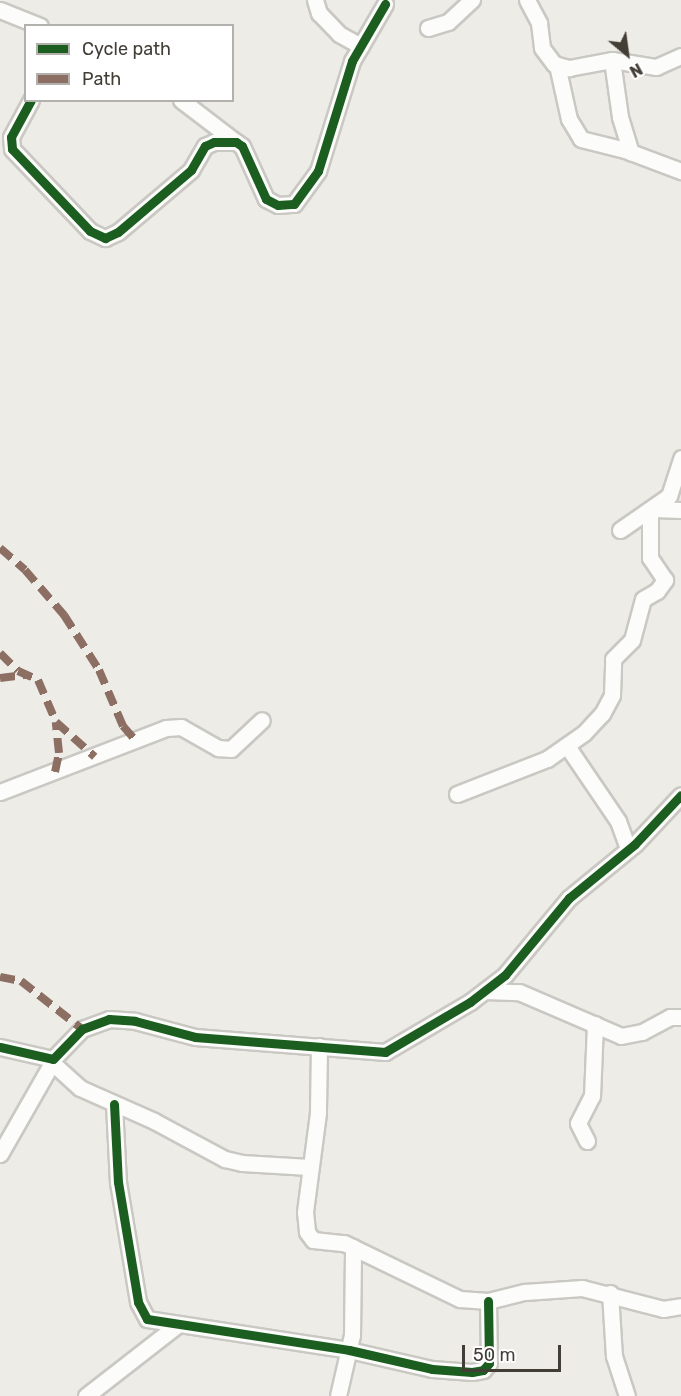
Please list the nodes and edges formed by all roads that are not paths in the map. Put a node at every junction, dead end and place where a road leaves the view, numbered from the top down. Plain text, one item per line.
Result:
1 (315, 0) edge
2 (472, 0) edge
3 (527, 0) edge
4 (385, 4) dead end
5 (0, 10) edge
6 (35, 24) edge
7 (428, 28) dead end
8 (362, 46) junction
9 (681, 56) edge
10 (612, 60) junction
11 (557, 65) junction
12 (30, 102) edge
13 (184, 102) edge
14 (236, 142) junction
15 (631, 152) junction
16 (681, 171) edge
17 (681, 458) edge
18 (677, 490) edge
19 (652, 510) junction
20 (681, 510) edge
21 (620, 530) dead end
22 (262, 720) dead end
23 (567, 746) junction
24 (0, 792) edge
25 (457, 794) dead end
26 (681, 795) edge
27 (628, 848) junction
28 (486, 991) junction
29 (681, 1017) edge
30 (595, 1024) junction
31 (71, 1042) junction
32 (319, 1046) junction
33 (0, 1047) edge
34 (50, 1061) junction
35 (70, 1080) junction
36 (114, 1104) junction
37 (587, 1141) dead end
38 (0, 1154) edge
39 (309, 1167) junction
40 (352, 1247) junction
41 (610, 1293) junction
42 (488, 1301) junction
43 (681, 1306) edge
44 (176, 1326) junction
45 (349, 1350) junction
46 (86, 1396) edge
47 (338, 1396) edge
48 (627, 1396) edge

1 - 8 street
2 - 7 street
3 - 11 street
4 - 8 street
5 - 6 street
8 - 14 street
9 - 10 street
10 - 11 street
10 - 15 street
11 - 15 street
12 - 14 street
13 - 14 street
15 - 16 street
17 - 18 street
18 - 19 street
19 - 20 street
19 - 21 street
19 - 23 street
22 - 24 street
23 - 25 street
23 - 27 street
26 - 27 street
27 - 28 street
28 - 30 street
28 - 32 street
29 - 30 street
30 - 37 street
31 - 32 street
31 - 34 street
31 - 35 street
32 - 39 street
33 - 34 street
34 - 35 street
34 - 38 street
35 - 36 street
36 - 39 street
36 - 44 street
39 - 40 street
40 - 42 street
40 - 45 street
41 - 42 street
41 - 43 street
41 - 48 street
42 - 45 street
44 - 45 street
44 - 46 street
45 - 47 street

